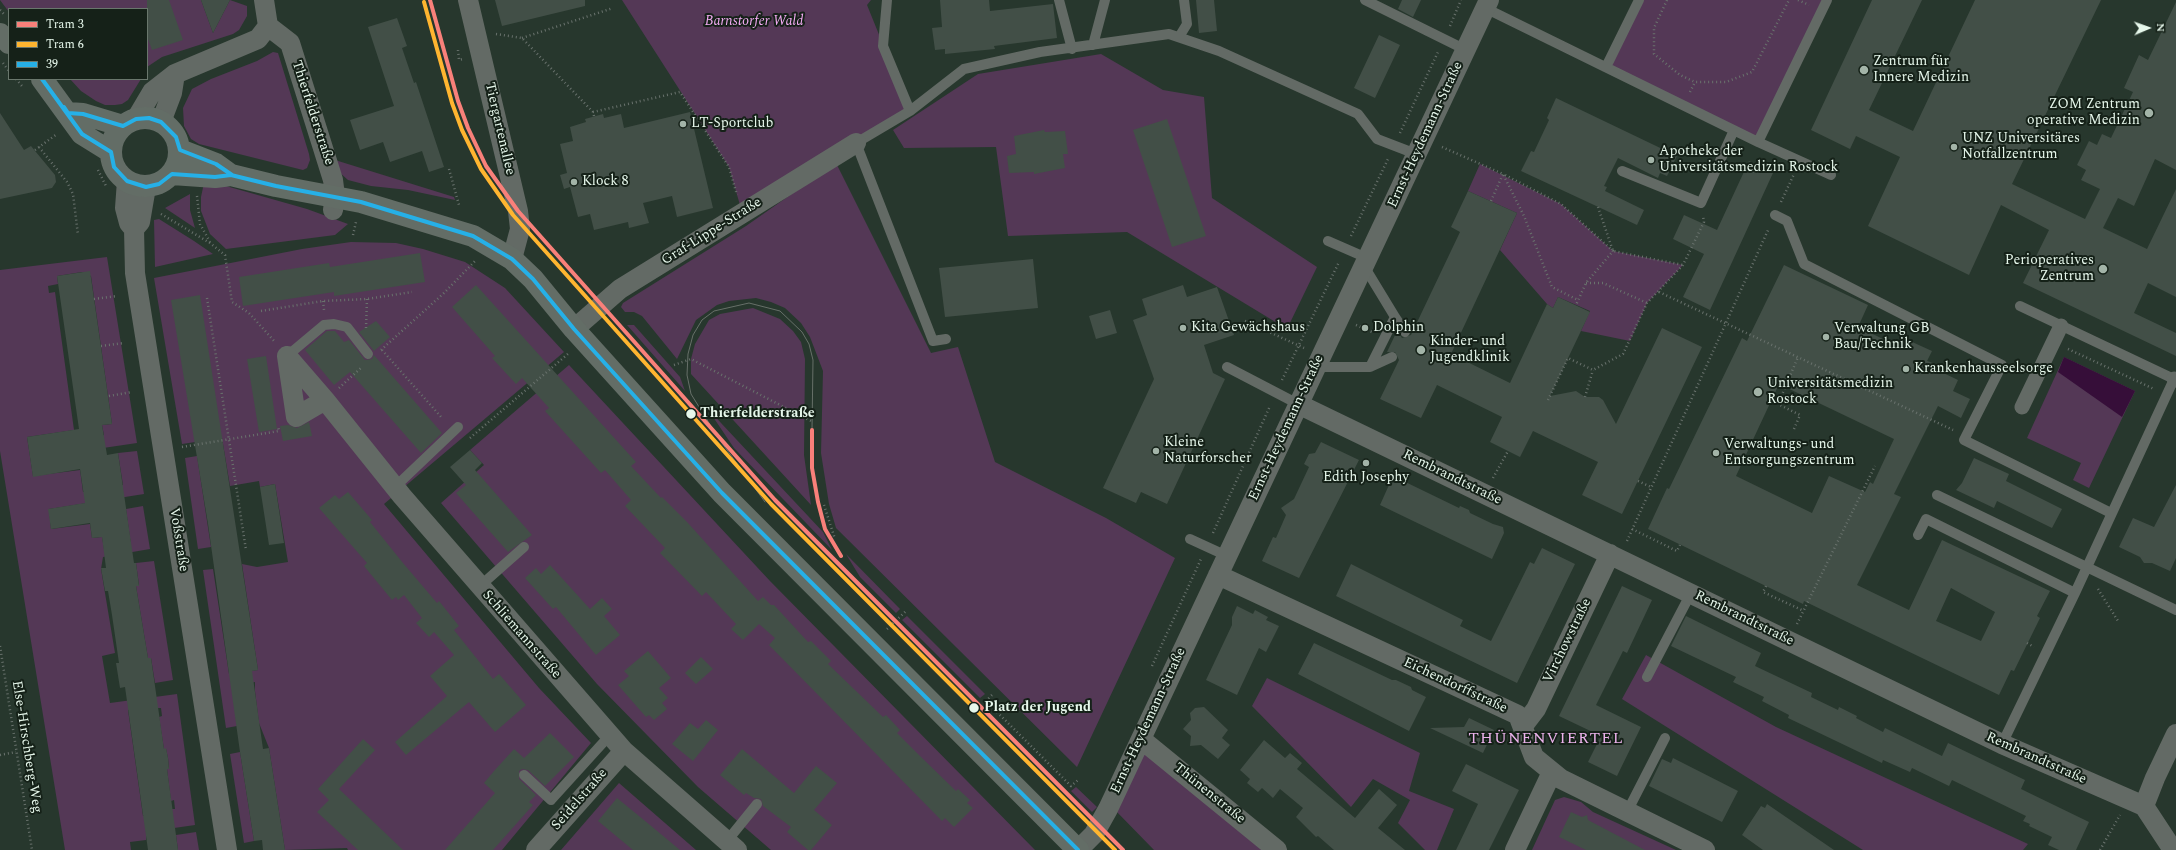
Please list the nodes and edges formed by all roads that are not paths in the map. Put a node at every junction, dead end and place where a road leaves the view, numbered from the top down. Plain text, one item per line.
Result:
1 (264, 0) edge
2 (468, 0) edge
3 (887, 0) edge
4 (1059, 0) edge
5 (1105, 0) edge
6 (1184, 0) edge
7 (1365, 0) edge
8 (1639, 0) edge
9 (1827, 0) edge
10 (1487, 4) edge
11 (268, 26) junction
12 (0, 34) edge
13 (1179, 37) junction
14 (8, 42) edge
15 (1093, 46) junction
16 (1072, 49) junction
17 (1466, 50) junction
18 (1606, 67) junction
19 (175, 74) junction
20 (43, 80) edge
21 (910, 111) junction
22 (65, 122) junction
23 (161, 122) junction
24 (130, 123) junction
25 (1734, 130) junction
26 (1758, 142) junction
27 (856, 143) junction
28 (180, 150) junction
29 (111, 152) junction
30 (1416, 154) junction
31 (1622, 171) dead end
32 (172, 174) junction
33 (231, 175) junction
34 (1831, 175) dead end
35 (136, 184) junction
36 (334, 203) junction
37 (1775, 215) road end
38 (1328, 241) dead end
39 (512, 259) junction
40 (1365, 262) junction
41 (2020, 306) dead end
42 (1395, 317) junction
43 (2061, 326) junction
44 (574, 329) junction
45 (1404, 332) dead end
46 (946, 339) dead end
47 (372, 354) road end
48 (287, 356) junction
49 (1392, 357) dead end
50 (1227, 367) dead end
51 (1316, 367) junction
52 (1370, 367) junction
53 (2175, 379) edge
54 (325, 400) junction
55 (1298, 404) junction
56 (2022, 407) dead end
57 (458, 427) dead end
58 (395, 487) junction
59 (1937, 495) dead end
60 (2111, 513) junction
61 (1918, 535) dead end
62 (1190, 539) dead end
63 (524, 548) dead end
64 (1227, 556) junction
65 (1614, 556) junction
66 (2086, 568) junction
67 (1218, 575) junction
68 (480, 586) junction
69 (2075, 593) junction
70 (1691, 594) junction
71 (2176, 610) edge
72 (1647, 677) dead end
73 (1523, 726) junction
74 (2176, 734) edge
75 (610, 735) junction
76 (1664, 738) dead end
77 (1141, 739) junction
78 (2002, 744) junction
79 (624, 751) junction
80 (1552, 772) junction
81 (524, 775) dead end
82 (2136, 803) junction
83 (757, 804) dead end
84 (1627, 812) junction
85 (732, 846) edge
86 (227, 850) edge
87 (536, 850) edge
88 (1078, 850) edge
89 (1277, 850) edge
90 (1514, 850) edge
91 (1706, 850) edge
92 (2173, 850) edge

1 - 11 street
2 - 39 street, Tiergartenallee
3 - 21 lane
4 - 16 lane
5 - 15 lane
6 - 13 lane
7 - 17 lane
8 - 18 lane
9 - 26 lane
10 - 17 street, Ernst-Heydemann-Straße
10 - 18 lane
11 - 19 street
11 - 36 street, Thierfelderstraße
12 - 14 main road
13 - 15 lane
13 - 30 lane
15 - 16 lane
16 - 21 lane
17 - 30 street, Ernst-Heydemann-Straße
18 - 25 lane
19 - 23 street
19 - 24 street
20 - 22 main road
21 - 27 lane
22 - 24 main road
22 - 29 main road
23 - 24 main road
23 - 28 main road
24 - 29 main road
25 - 26 lane
25 - 31 lane
26 - 34 lane
27 - 44 street, Graf-Lippe-Straße
27 - 46 lane
28 - 32 main road
28 - 33 main road
29 - 35 main road
30 - 40 street, Ernst-Heydemann-Straße
32 - 33 main road
32 - 35 main road
33 - 36 main road
35 - 86 street, Voßstraße
36 - 39 main road
37 - 60 lane
38 - 40 lane
39 - 44 main road
40 - 42 lane
40 - 51 street, Ernst-Heydemann-Straße
41 - 43 lane
42 - 45 lane
42 - 52 lane
43 - 53 lane
43 - 56 street
44 - 88 main road
47 - 48 lane
48 - 54 street, Schliemannstraße
48 - 54 street
49 - 52 lane
50 - 55 lane
51 - 52 lane
51 - 55 street, Ernst-Heydemann-Straße
53 - 60 lane
54 - 58 street, Schliemannstraße
55 - 64 street, Ernst-Heydemann-Straße
55 - 65 street, Rembrandtstraße
57 - 58 lane
58 - 68 street, Schliemannstraße
59 - 66 lane
60 - 66 lane
61 - 69 lane
62 - 64 lane
63 - 68 lane
64 - 67 street, Ernst-Heydemann-Straße
65 - 70 street, Rembrandtstraße
65 - 73 street, Virchowstraße
66 - 69 lane
66 - 71 lane
67 - 73 street, Eichendorffstraße
67 - 77 street, Ernst-Heydemann-Straße
68 - 75 street, Schliemannstraße
69 - 78 lane
70 - 72 lane
70 - 78 street, Rembrandtstraße
73 - 80 street, Eichendorffstraße
74 - 82 street
75 - 79 street, Schliemannstraße
75 - 81 lane
76 - 84 lane
77 - 88 street, Ernst-Heydemann-Straße
77 - 89 street, Thünenstraße
78 - 82 street, Rembrandtstraße
79 - 85 street, Schliemannstraße
79 - 87 street, Seidelstraße
80 - 84 street, Eichendorffstraße
80 - 90 street
82 - 92 street
83 - 85 lane
84 - 91 street, Eichendorffstraße

